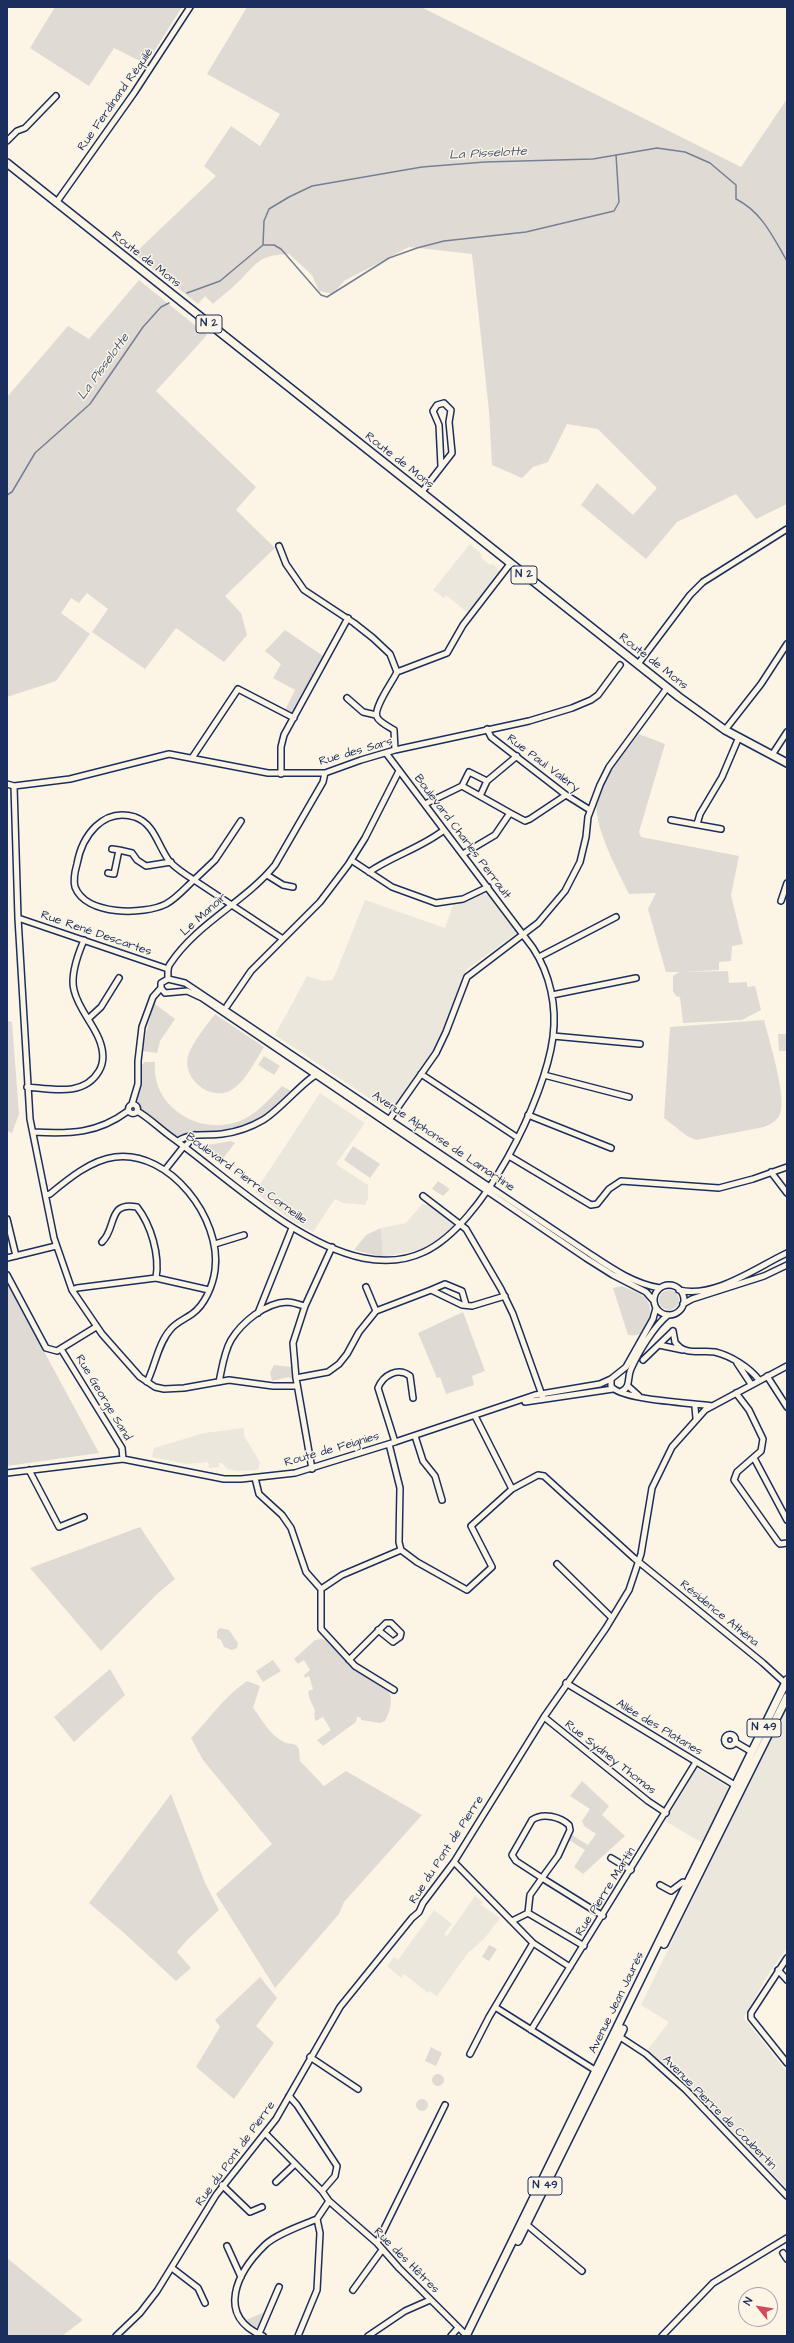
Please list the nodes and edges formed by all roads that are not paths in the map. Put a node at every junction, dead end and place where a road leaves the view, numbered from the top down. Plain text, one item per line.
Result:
1 (190, 7) edge
2 (56, 96) dead end
3 (7, 141) edge
4 (7, 163) edge
5 (56, 203) junction
6 (450, 417) junction
7 (438, 420) junction
8 (441, 466) junction
9 (428, 482) junction
10 (410, 484) junction
11 (421, 492) junction
12 (787, 529) edge
13 (278, 546) dead end
14 (510, 564) junction
15 (348, 618) junction
16 (787, 644) edge
17 (638, 664) junction
18 (620, 665) dead end
19 (397, 672) junction
20 (667, 688) junction
21 (347, 698) dead end
22 (376, 715) junction
23 (294, 718) junction
24 (487, 729) junction
25 (725, 730) junction
26 (787, 732) edge
27 (739, 737) junction
28 (395, 750) junction
29 (386, 753) junction
30 (772, 755) junction
31 (517, 756) junction
32 (192, 758) junction
33 (787, 763) edge
34 (399, 771) junction
35 (325, 773) junction
36 (281, 774) junction
37 (488, 781) junction
38 (7, 784) edge
39 (14, 786) junction
40 (462, 786) junction
41 (566, 795) junction
42 (480, 796) junction
43 (425, 804) junction
44 (590, 810) junction
45 (510, 813) junction
46 (672, 820) dead end
47 (241, 821) dead end
48 (697, 824) junction
49 (721, 829) dead end
50 (444, 830) junction
51 (112, 849) dead end
52 (119, 850) junction
53 (463, 854) junction
54 (352, 860) junction
55 (171, 862) junction
56 (370, 872) junction
57 (108, 873) dead end
58 (267, 875) junction
59 (194, 880) junction
60 (787, 883) edge
61 (293, 887) dead end
62 (488, 887) junction
63 (781, 902) dead end
64 (231, 904) junction
65 (616, 917) dead end
66 (18, 918) junction
67 (523, 934) junction
68 (283, 939) junction
69 (84, 940) junction
70 (539, 957) junction
71 (168, 969) junction
72 (119, 978) dead end
73 (636, 978) dead end
74 (168, 979) junction
75 (174, 982) junction
76 (161, 988) junction
77 (171, 993) junction
78 (552, 995) junction
79 (227, 1006) dead end
80 (88, 1019) junction
81 (553, 1036) junction
82 (640, 1044) dead end
83 (324, 1074) junction
84 (421, 1074) junction
85 (544, 1075) junction
86 (317, 1076) junction
87 (27, 1087) junction
88 (629, 1097) dead end
89 (132, 1104) junction
90 (128, 1111) junction
91 (137, 1111) junction
92 (528, 1115) junction
93 (388, 1121) junction
94 (33, 1132) junction
95 (195, 1135) junction
96 (518, 1138) junction
97 (184, 1145) junction
98 (611, 1148) dead end
99 (509, 1156) junction
100 (787, 1167) edge
101 (165, 1170) junction
102 (771, 1172) junction
103 (489, 1188) junction
104 (787, 1193) edge
105 (46, 1195) junction
106 (423, 1196) dead end
107 (7, 1219) edge
108 (461, 1224) junction
109 (292, 1228) junction
110 (244, 1235) dead end
111 (102, 1242) dead end
112 (215, 1244) junction
113 (56, 1246) junction
114 (332, 1247) junction
115 (787, 1253) edge
116 (16, 1256) junction
117 (7, 1258) edge
118 (787, 1265) edge
119 (7, 1275) edge
120 (156, 1278) junction
121 (366, 1287) dead end
122 (660, 1288) junction
123 (72, 1290) junction
124 (209, 1290) junction
125 (431, 1290) junction
126 (679, 1290) junction
127 (505, 1296) junction
128 (654, 1301) junction
129 (683, 1304) junction
130 (466, 1305) junction
131 (305, 1306) junction
132 (656, 1308) junction
133 (376, 1311) junction
134 (258, 1313) junction
135 (668, 1315) junction
136 (96, 1327) junction
137 (659, 1345) junction
138 (61, 1349) junction
139 (685, 1351) junction
140 (643, 1360) dead end
141 (736, 1362) junction
142 (787, 1366) edge
143 (620, 1374) junction
144 (767, 1376) junction
145 (296, 1378) junction
146 (611, 1379) junction
147 (628, 1380) junction
148 (759, 1380) junction
149 (146, 1382) junction
150 (219, 1382) junction
151 (751, 1384) junction
152 (297, 1386) junction
153 (628, 1386) junction
154 (613, 1388) junction
155 (622, 1392) junction
156 (736, 1393) junction
157 (542, 1396) junction
158 (640, 1397) junction
159 (413, 1398) dead end
160 (692, 1405) junction
161 (702, 1405) junction
162 (712, 1406) junction
163 (787, 1407) edge
164 (705, 1410) junction
165 (475, 1416) junction
166 (696, 1418) junction
167 (415, 1436) junction
168 (395, 1442) junction
169 (390, 1444) junction
170 (754, 1458) junction
171 (123, 1459) junction
172 (312, 1469) junction
173 (28, 1470) junction
174 (7, 1473) edge
175 (255, 1478) junction
176 (512, 1489) junction
177 (442, 1500) dead end
178 (84, 1517) dead end
179 (787, 1520) edge
180 (787, 1543) edge
181 (401, 1550) junction
182 (639, 1561) junction
183 (557, 1564) dead end
184 (321, 1589) junction
185 (612, 1618) junction
186 (378, 1630) dead end
187 (349, 1660) junction
188 (786, 1682) edge
189 (566, 1683) junction
190 (394, 1690) dead end
191 (787, 1697) edge
192 (544, 1717) junction
193 (735, 1742) dead end
194 (752, 1752) junction
195 (696, 1762) junction
196 (735, 1785) junction
197 (742, 1788) junction
198 (666, 1813) junction
199 (611, 1858) dead end
200 (454, 1862) junction
201 (631, 1870) junction
202 (542, 1878) junction
203 (660, 1885) dead end
204 (688, 1885) junction
205 (528, 1913) junction
206 (603, 1916) junction
207 (512, 1921) junction
208 (533, 1943) junction
209 (584, 1946) junction
210 (787, 1958) edge
211 (570, 1967) junction
212 (778, 1970) junction
213 (787, 1980) edge
214 (495, 2007) junction
215 (531, 2030) junction
216 (617, 2035) junction
217 (470, 2054) dead end
218 (310, 2057) junction
219 (787, 2063) edge
220 (599, 2072) junction
221 (358, 2089) dead end
222 (289, 2096) junction
223 (445, 2105) dead end
224 (265, 2134) junction
225 (295, 2164) junction
226 (276, 2182) dead end
227 (544, 2183) junction
228 (222, 2185) junction
229 (322, 2191) junction
230 (787, 2196) edge
231 (329, 2201) junction
232 (262, 2207) dead end
233 (317, 2219) junction
234 (526, 2224) junction
235 (787, 2238) edge
236 (377, 2243) junction
237 (226, 2246) dead end
238 (382, 2250) junction
239 (783, 2254) dead end
240 (787, 2259) edge
241 (172, 2268) junction
242 (582, 2272) dead end
243 (241, 2277) junction
244 (279, 2287) dead end
245 (353, 2290) dead end
246 (430, 2300) junction
247 (205, 2303) dead end
248 (458, 2328) junction
249 (116, 2336) edge
250 (260, 2336) edge
251 (298, 2336) edge
252 (368, 2336) edge
253 (451, 2336) edge
254 (467, 2336) edge
255 (472, 2336) edge
256 (662, 2336) edge

1 - 5 street, Rue Ferdinand Réquilé
2 - 3 street
4 - 5 main road, Route de Mons / N 2
5 - 10 main road, Route de Mons / N 2
6 - 7 street
6 - 7 street
6 - 8 street
7 - 8 street
8 - 9 street
9 - 10 street
9 - 11 street
10 - 11 main road, Route de Mons / N 2
11 - 14 main road, Route de Mons / N 2
12 - 17 street
13 - 15 street
14 - 17 main road, Route de Mons / N 2
14 - 19 street
15 - 19 street
15 - 23 street
16 - 25 street
17 - 20 main road, Route de Mons / N 2
18 - 24 street, Rue des Sars
19 - 22 street
20 - 25 main road, Route de Mons / N 2
20 - 44 street
21 - 22 street
22 - 28 street
23 - 32 street
23 - 36 street
24 - 28 street, Rue des Sars
24 - 31 street, Rue Paul Valéry
25 - 27 main road, Route de Mons / N 2
26 - 30 street
27 - 30 main road, Route de Mons / N 2
27 - 48 street
28 - 29 street, Rue des Sars
29 - 34 street, Boulevard Charles Perrault
29 - 35 street, Rue des Sars
30 - 33 main road, Route de Mons / N 2
31 - 37 street
31 - 41 street, Rue Paul Valéry
32 - 36 street, Rue des Sars
32 - 39 street, Rue des Sars
34 - 43 street, Boulevard Charles Perrault
34 - 54 street
35 - 36 street, Rue des Sars
35 - 58 street, Le Manoir
37 - 40 street
37 - 42 street
38 - 39 street, Rue des Sars
39 - 66 street
40 - 42 street
40 - 43 street
41 - 44 street, Rue Paul Valéry
41 - 45 street
42 - 45 street
43 - 50 street, Boulevard Charles Perrault
44 - 67 street
45 - 53 street
46 - 48 street
47 - 59 street
48 - 49 street
50 - 53 street, Boulevard Charles Perrault
50 - 56 street
51 - 52 street
52 - 55 street
52 - 57 street
53 - 62 street, Boulevard Charles Perrault
54 - 56 street
54 - 68 street
55 - 59 street
55 - 59 street
56 - 62 street
58 - 61 street
58 - 64 street, Le Manoir
59 - 64 street
60 - 63 street
62 - 67 street, Boulevard Charles Perrault
64 - 68 street
64 - 71 street, Le Manoir
65 - 70 street
66 - 69 street, Rue René Descartes
66 - 87 street
67 - 70 street, Boulevard Charles Perrault
67 - 84 street
68 - 79 street
69 - 71 street, Rue René Descartes
69 - 80 street
70 - 78 street, Boulevard Charles Perrault
71 - 74 street
72 - 80 street
73 - 78 street
74 - 75 street
74 - 76 street
75 - 77 street
75 - 83 street, Avenue Alphonse de Lamartine
76 - 77 street
76 - 89 street
77 - 86 street, Avenue Alphonse de Lamartine
78 - 81 street, Boulevard Charles Perrault
80 - 87 street
81 - 82 street
81 - 85 street, Boulevard Charles Perrault
83 - 86 street
83 - 93 street, Avenue Alphonse de Lamartine
84 - 93 street
84 - 96 street
85 - 88 street
85 - 92 street, Boulevard Pierre Corneille
86 - 93 street, Avenue Alphonse de Lamartine
86 - 95 street
87 - 94 street
89 - 90 street
89 - 91 street
90 - 91 street
90 - 94 street
91 - 97 street, Boulevard Pierre Corneille
92 - 96 street, Boulevard Pierre Corneille
92 - 98 street
93 - 103 street, Avenue Alphonse de Lamartine
94 - 105 street
95 - 97 street
95 - 97 street
96 - 99 street, Boulevard Pierre Corneille
97 - 101 street
97 - 109 street, Boulevard Pierre Corneille
99 - 102 street
99 - 103 street, Boulevard Pierre Corneille
100 - 102 street
101 - 105 street
101 - 112 street
102 - 104 street
103 - 108 street, Boulevard Pierre Corneille
103 - 122 street, Avenue Alphonse de Lamartine
103 - 128 street, Avenue Alphonse de Lamartine
105 - 113 street
106 - 108 street
107 - 116 street
108 - 114 street, Boulevard Pierre Corneille
108 - 127 street
109 - 114 street, Boulevard Pierre Corneille
109 - 134 street
110 - 112 street
111 - 120 street
112 - 124 street
113 - 116 street
113 - 123 street
114 - 131 street
115 - 126 street
116 - 117 street
118 - 129 street
119 - 138 street, Rue George Sand
120 - 123 street
120 - 124 street
121 - 133 street
122 - 126 street
122 - 128 street
123 - 136 street
124 - 149 street
125 - 130 street
125 - 130 street
125 - 133 street
126 - 129 street
127 - 130 street
127 - 157 street
128 - 132 street
129 - 135 street
131 - 134 street
131 - 145 street
132 - 135 street
132 - 143 street
133 - 145 street
134 - 150 street
135 - 147 street
136 - 138 street, Rue George Sand
136 - 149 street
137 - 139 street
137 - 139 street
137 - 140 street
138 - 171 street, Rue George Sand
139 - 141 street
141 - 148 street
141 - 151 street
142 - 144 street
143 - 146 street
143 - 147 street
144 - 148 street
144 - 163 street
145 - 152 street
146 - 154 street
146 - 157 street, Route de Feignies
147 - 153 street
148 - 151 street
149 - 150 street
150 - 152 street
151 - 156 street
152 - 172 street
153 - 155 street
153 - 158 street
154 - 155 street
154 - 157 street, Route de Feignies
155 - 158 street
156 - 162 street
156 - 170 street
157 - 165 street, Route de Feignies
158 - 160 street
159 - 168 street
160 - 161 street
160 - 164 street
160 - 166 street
161 - 162 street
161 - 164 street
162 - 164 street
164 - 166 street, Rue du Pont de Pierre
165 - 167 street, Route de Feignies
165 - 176 street
166 - 182 street, Rue du Pont de Pierre
167 - 168 street, Route de Feignies
167 - 177 street
168 - 169 street, Route de Feignies
169 - 172 street, Route de Feignies
169 - 181 street
170 - 179 street
170 - 180 street
171 - 173 street, Route de Feignies
171 - 175 street, Route de Feignies
172 - 175 street, Route de Feignies
173 - 174 street, Route de Feignies
173 - 178 street
175 - 184 street
176 - 181 street, Résidence Athéna
176 - 182 street, Résidence Athéna
181 - 184 street
182 - 185 street, Rue du Pont de Pierre
182 - 188 street, Résidence Athéna
183 - 185 street
184 - 187 street
185 - 189 street, Rue du Pont de Pierre
186 - 187 street
187 - 190 street
188 - 194 main road, Avenue Jean Jaurès / N 49
189 - 192 street, Rue du Pont de Pierre
189 - 195 street, Allée des Platanes
191 - 197 main road, Avenue Jean Jaurès / N 49
192 - 198 street, Rue Sydney Thomas
192 - 200 street, Rue du Pont de Pierre
193 - 194 street
194 - 196 main road, Avenue Jean Jaurès / N 49
195 - 196 street, Allée des Platanes
195 - 198 street, Rue Pierre Martin
196 - 197 street, Allée des Platanes
196 - 204 main road, Avenue Jean Jaurès / N 49
197 - 216 main road, Avenue Jean Jaurès / N 49
198 - 201 street, Rue Pierre Martin
199 - 201 street
200 - 207 street
200 - 218 street, Rue du Pont de Pierre
201 - 206 street, Rue Pierre Martin
202 - 202 street
202 - 205 street
202 - 206 street
203 - 204 street
204 - 216 main road, Avenue Jean Jaurès / N 49
205 - 207 street
205 - 209 street
206 - 209 street, Rue Pierre Martin
207 - 208 street
208 - 211 street
208 - 214 street
209 - 211 street, Rue Pierre Martin
210 - 212 street
211 - 215 street, Rue Pierre Martin
212 - 213 street
212 - 219 street
214 - 215 street
214 - 217 street
215 - 220 street
216 - 220 main road, Avenue Jean Jaurès / N 49
216 - 230 street, Avenue Pierre de Coubertin
218 - 221 street
218 - 222 street, Rue du Pont de Pierre
220 - 227 main road, Avenue Jean Jaurès / N 49
222 - 224 street, Rue du Pont de Pierre
222 - 229 street
223 - 236 street
224 - 225 street, Rue des Hêtres
224 - 228 street, Rue du Pont de Pierre
225 - 226 street
225 - 229 street, Rue des Hêtres
227 - 234 main road, Avenue Jean Jaurès / N 49
227 - 254 main road, Avenue Jean Jaurès / N 49
228 - 232 street
228 - 241 street, Rue du Pont de Pierre
229 - 231 street, Rue des Hêtres
231 - 233 street
231 - 236 street, Rue des Hêtres
233 - 243 street
233 - 251 street
234 - 242 street
234 - 255 main road, Avenue Jean Jaurès / N 49
235 - 256 street
236 - 238 street, Rue des Hêtres
237 - 243 street
238 - 245 street
238 - 246 street, Rue des Hêtres
239 - 240 street
241 - 247 street
241 - 249 street, Rue du Pont de Pierre
243 - 250 street
244 - 250 street
246 - 248 street, Rue des Hêtres
246 - 252 street
248 - 253 street
248 - 254 street, Rue des Hêtres

